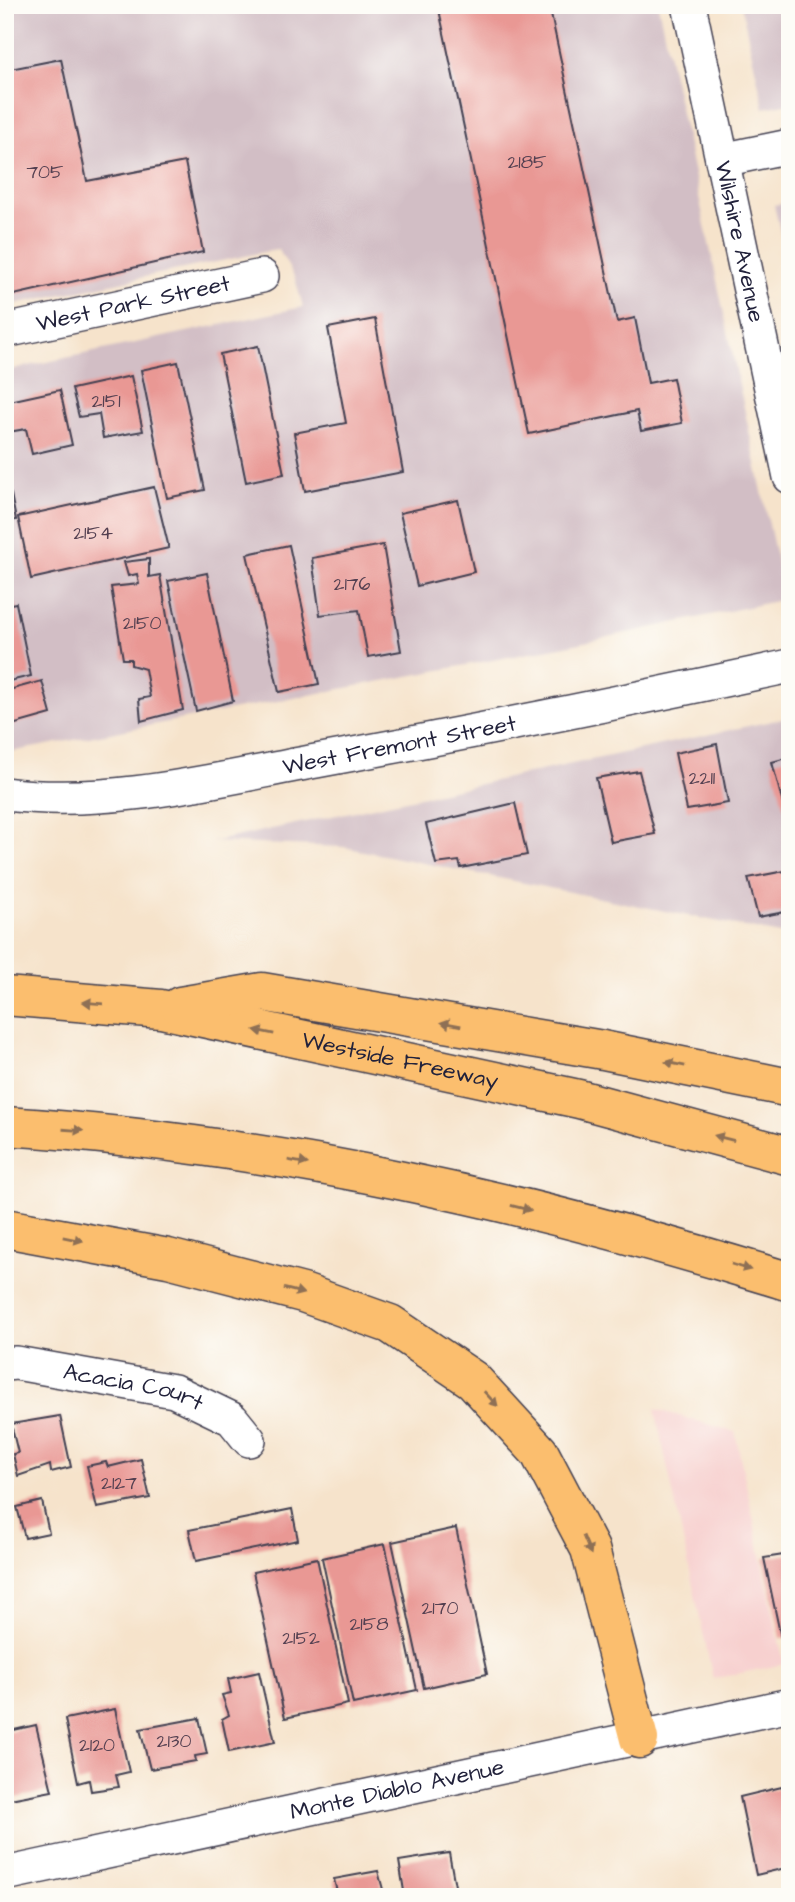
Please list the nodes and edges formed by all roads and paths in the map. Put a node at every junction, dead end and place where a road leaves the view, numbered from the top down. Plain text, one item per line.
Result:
1 (689, 5) edge
2 (790, 146) edge
3 (722, 160) junction
4 (262, 276) dead end
5 (5, 331) edge
6 (790, 477) edge
7 (790, 666) edge
8 (5, 794) edge
9 (5, 996) edge
10 (161, 1009) junction
11 (790, 1088) edge
12 (5, 1126) edge
13 (790, 1156) edge
14 (5, 1228) edge
15 (790, 1282) edge
16 (5, 1364) edge
17 (249, 1440) dead end
18 (790, 1705) edge
19 (639, 1739) junction
20 (5, 1874) edge

1 - 3 street, Wilshire Avenue
2 - 3 street
3 - 6 street, Wilshire Avenue
4 - 5 street, West Park Street
7 - 8 street, West Fremont Street
10 -> 9 highway, Westside Freeway
11 -> 10 highway
13 -> 10 highway, Westside Freeway
12 -> 15 highway
14 -> 19 highway
16 - 17 street, Acacia Court
18 - 19 street, Monte Diablo Avenue
19 - 20 street, Monte Diablo Avenue

